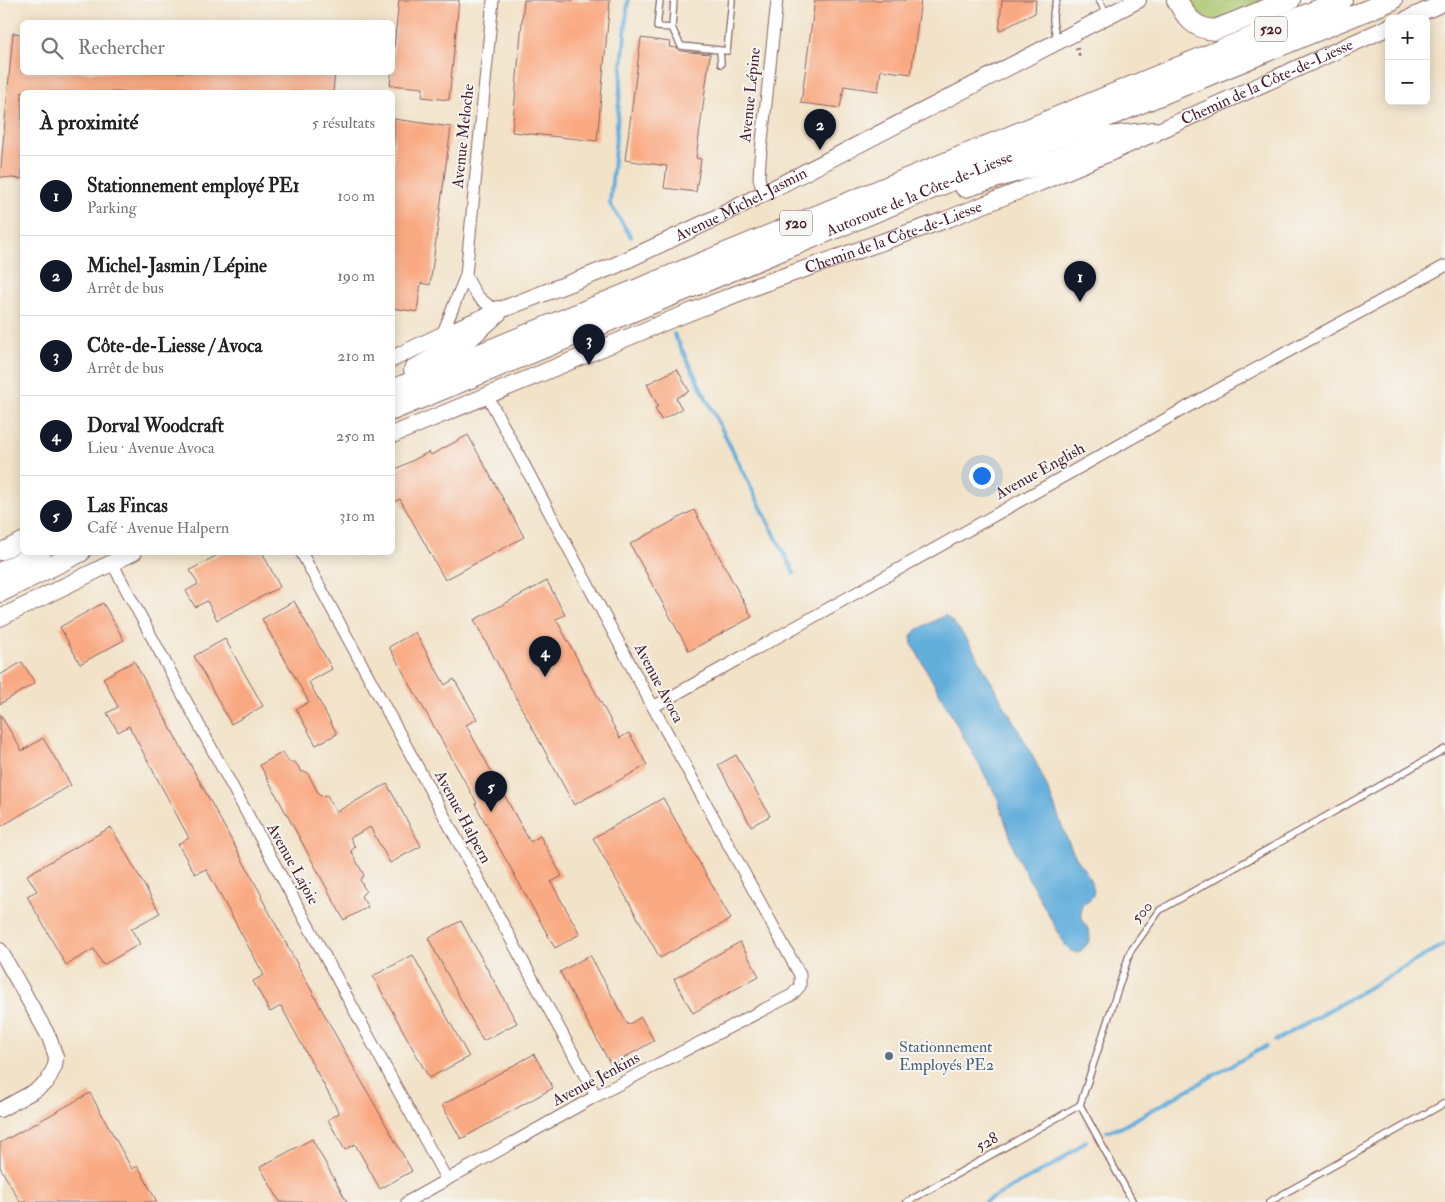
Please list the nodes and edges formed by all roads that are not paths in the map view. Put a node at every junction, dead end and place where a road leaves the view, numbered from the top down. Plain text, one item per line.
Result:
1 (492, 0) edge
2 (660, 0) edge
3 (674, 0) edge
4 (732, 0) edge
5 (777, 0) edge
6 (1058, 0) edge
7 (1099, 0) edge
8 (1138, 0) edge
9 (1177, 0) edge
10 (1290, 0) edge
11 (1342, 0) edge
12 (1392, 0) edge
13 (1445, 2) edge
14 (1416, 15) edge
15 (1108, 16) junction
16 (672, 28) junction
17 (1385, 29) edge
18 (1059, 41) junction
19 (720, 50) junction
20 (721, 64) dead end
21 (1154, 132) junction
22 (763, 193) junction
23 (839, 227) junction
24 (1445, 266) edge
25 (466, 275) junction
26 (498, 312) junction
27 (442, 335) junction
28 (395, 358) edge
29 (395, 381) edge
30 (395, 389) edge
31 (487, 395) junction
32 (395, 409) edge
33 (395, 434) edge
34 (20, 542) edge
35 (0, 552) edge
36 (36, 555) edge
37 (74, 555) edge
38 (128, 555) edge
39 (303, 555) edge
40 (112, 563) junction
41 (0, 573) edge
42 (0, 592) edge
43 (0, 618) edge
44 (653, 707) junction
45 (1445, 749) edge
46 (0, 950) edge
47 (800, 986) joint
48 (596, 1096) junction
49 (1445, 1103) edge
50 (1080, 1106) junction
51 (0, 1110) edge
52 (447, 1180) junction
53 (407, 1202) edge
54 (908, 1202) edge
55 (1133, 1202) edge
56 (1269, 1202) edge

1 - 25 street, Avenue Meloche
2 - 16 lane
3 - 16 lane
4 - 19 lane
5 - 22 street, Avenue Lépine
6 - 18 lane
7 - 15 lane
8 - 15 main road, Avenue Michel-Jasmin
9 - 10 highway
11 - 30 highway, Autoroute de la Côte-de-Liesse / 520
12 - 23 highway, Autoroute de la Côte-de-Liesse / 520
13 - 14 main road
15 - 18 main road, Avenue Michel-Jasmin
16 - 19 lane
17 - 21 main road, Chemin de la Côte-de-Liesse
18 - 22 main road, Avenue Michel-Jasmin
19 - 20 lane
21 - 23 highway
21 - 31 main road, Chemin de la Côte-de-Liesse
22 - 26 main road, Avenue Michel-Jasmin
23 - 32 highway, Autoroute de la Côte-de-Liesse / 520
24 - 44 street, Avenue English
25 - 26 street
25 - 27 street, Avenue Meloche
26 - 27 main road
26 - 29 highway
27 - 28 main road
31 - 33 main road, Chemin de la Côte-de-Liesse
31 - 44 street, Avenue Avoca
34 - 35 main road
36 - 41 highway
37 - 42 highway
38 - 40 main road
39 - 48 street, Avenue Halpern
40 - 43 main road
40 - 52 street, Avenue Lajoie
44 - 47 street, Avenue Avoca
45 - 50 lane, 500
46 - 51 street
47 - 48 street, Avenue Jenkins
48 - 52 street, Avenue Jenkins
49 - 56 lane
50 - 54 lane, 528
50 - 55 lane
52 - 53 street, Avenue Jenkins

